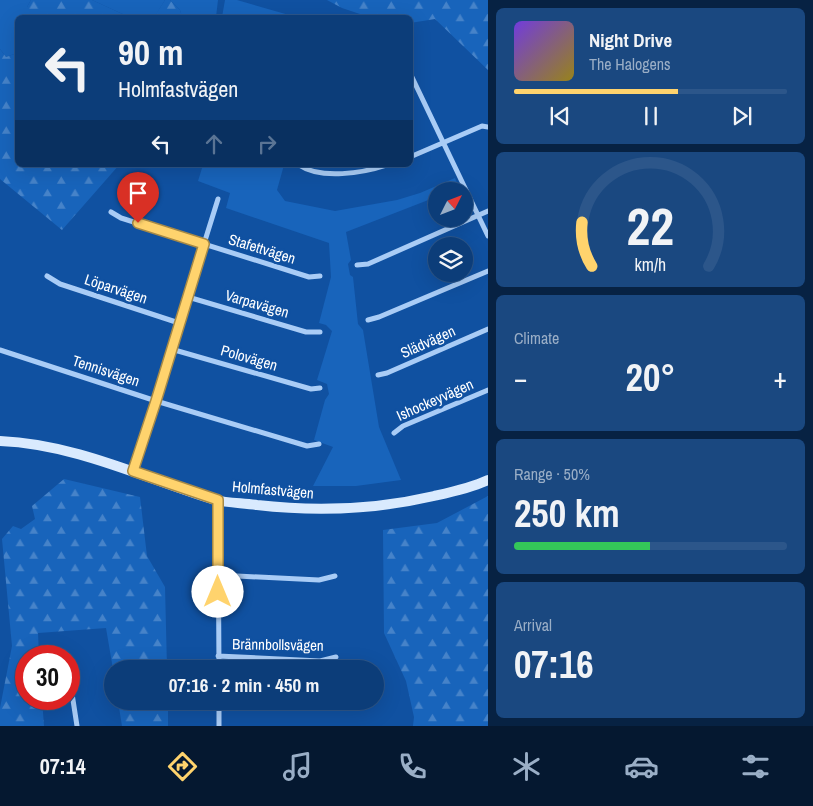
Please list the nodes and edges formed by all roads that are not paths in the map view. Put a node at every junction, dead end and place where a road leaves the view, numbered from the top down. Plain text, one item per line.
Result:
1 (413, 79) edge
2 (488, 127) edge
3 (444, 144) junction
4 (413, 156) edge
5 (302, 167) edge
6 (380, 167) edge
7 (218, 199) dead end
8 (111, 212) dead end
9 (488, 212) edge
10 (478, 216) junction
11 (488, 236) edge
12 (204, 244) junction
13 (357, 265) dead end
14 (488, 271) edge
15 (47, 276) dead end
16 (320, 276) dead end
17 (188, 297) junction
18 (368, 320) dead end
19 (179, 323) junction
20 (488, 329) edge
21 (320, 332) dead end
22 (171, 349) junction
23 (0, 350) edge
24 (378, 375) dead end
25 (320, 388) dead end
26 (488, 390) edge
27 (156, 401) junction
28 (394, 433) dead end
29 (0, 441) edge
30 (319, 444) dead end
31 (133, 471) junction
32 (488, 480) edge
33 (218, 500) junction
34 (218, 576) junction
35 (335, 576) dead end
36 (218, 656) junction
37 (336, 657) dead end
38 (218, 660) edge
39 (75, 710) edge
40 (219, 710) edge
41 (77, 726) edge
42 (219, 726) edge

1 - 3 street
2 - 3 street
3 - 4 street
3 - 10 street
5 - 6 street
7 - 12 street
8 - 12 street, Stafettvägen
9 - 10 street
10 - 11 street
10 - 13 street
12 - 16 street, Stafettvägen
12 - 17 street
14 - 18 street
15 - 19 street, Löparvägen
17 - 19 street
17 - 21 street, Varpavägen
19 - 22 street
20 - 24 street, Slädvägen
22 - 25 street, Polovägen
22 - 27 street
23 - 27 street, Tennisvägen
26 - 28 street, Ishockeyvägen
27 - 30 street, Tennisvägen
27 - 31 street
29 - 31 street, Holmfastvägen
31 - 33 street, Holmfastvägen
32 - 33 street, Holmfastvägen
33 - 34 street
34 - 35 street
34 - 36 street
36 - 37 street, Brännbollsvägen
36 - 38 street
39 - 41 street
40 - 42 street

